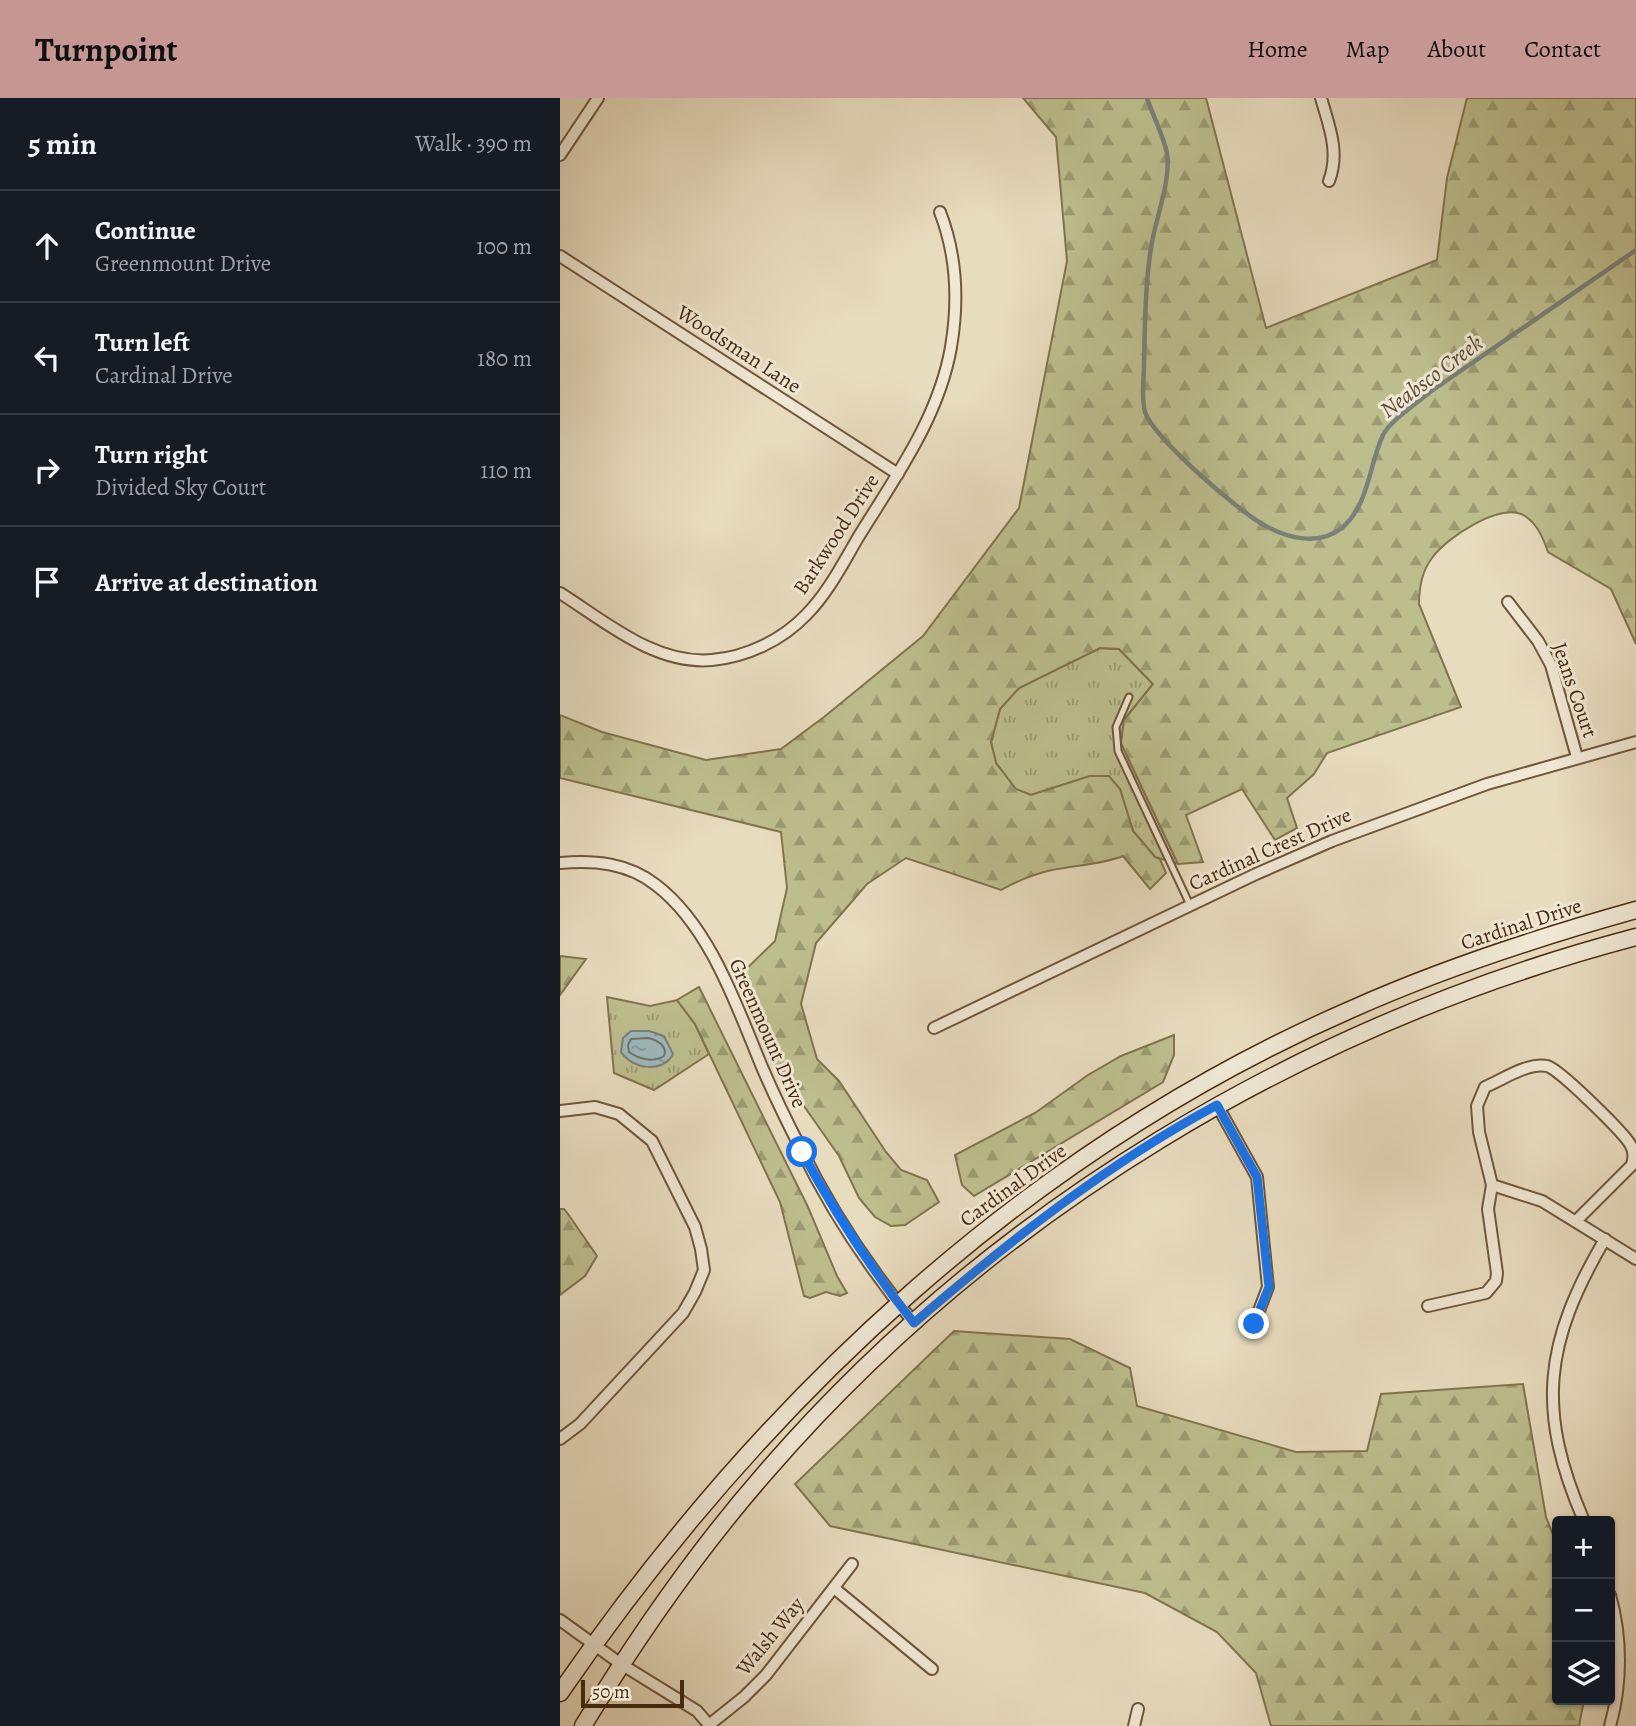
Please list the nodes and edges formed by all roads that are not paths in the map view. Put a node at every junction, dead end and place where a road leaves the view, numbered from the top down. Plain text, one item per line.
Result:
1 (598, 98) edge
2 (1321, 98) edge
3 (560, 155) edge
4 (1329, 181) dead end
5 (940, 212) dead end
6 (560, 256) edge
7 (898, 474) junction
8 (560, 593) edge
9 (1508, 602) dead end
10 (1129, 697) dead end
11 (1636, 742) edge
12 (1577, 757) junction
13 (560, 863) edge
14 (1191, 905) junction
15 (1636, 910) edge
16 (1636, 937) edge
17 (934, 1028) dead end
18 (1217, 1105) junction
19 (560, 1111) edge
20 (1492, 1185) junction
21 (1576, 1221) junction
22 (1605, 1239) junction
23 (1636, 1259) edge
24 (898, 1303) junction
25 (1428, 1306) dead end
26 (914, 1323) junction
27 (1254, 1324) dead end
28 (560, 1439) edge
29 (1582, 1516) edge
30 (852, 1564) dead end
31 (834, 1588) junction
32 (560, 1619) edge
33 (1615, 1621) edge
34 (594, 1643) junction
35 (621, 1664) junction
36 (932, 1669) dead end
37 (560, 1693) edge
38 (1138, 1709) dead end
39 (709, 1725) edge
40 (583, 1726) edge
41 (1134, 1726) edge
42 (1610, 1726) edge

1 - 3 street
2 - 4 street
5 - 7 street, Barkwood Drive
6 - 7 street, Woodsman Lane
7 - 8 street, Barkwood Drive
9 - 12 street, Jeans Court
10 - 14 lane
11 - 12 street, Cardinal Crest Drive
12 - 14 street, Cardinal Crest Drive
13 - 24 street, Greenmount Drive
14 - 17 street, Cardinal Crest Drive
15 - 24 main road, Cardinal Drive
16 - 18 main road, Cardinal Drive
18 - 26 main road, Cardinal Drive
18 - 27 street
19 - 28 street
20 - 21 street
20 - 21 street
20 - 25 street
21 - 22 street
22 - 23 street
22 - 29 street
24 - 26 street, Greenmount Drive
24 - 34 main road, Cardinal Drive
26 - 35 main road, Cardinal Drive
30 - 31 street, Walsh Way
31 - 36 street
31 - 39 street, Walsh Way
32 - 34 street
33 - 42 street
34 - 35 street
34 - 37 main road, Cardinal Drive
35 - 39 street
35 - 40 main road, Cardinal Drive
38 - 41 street

